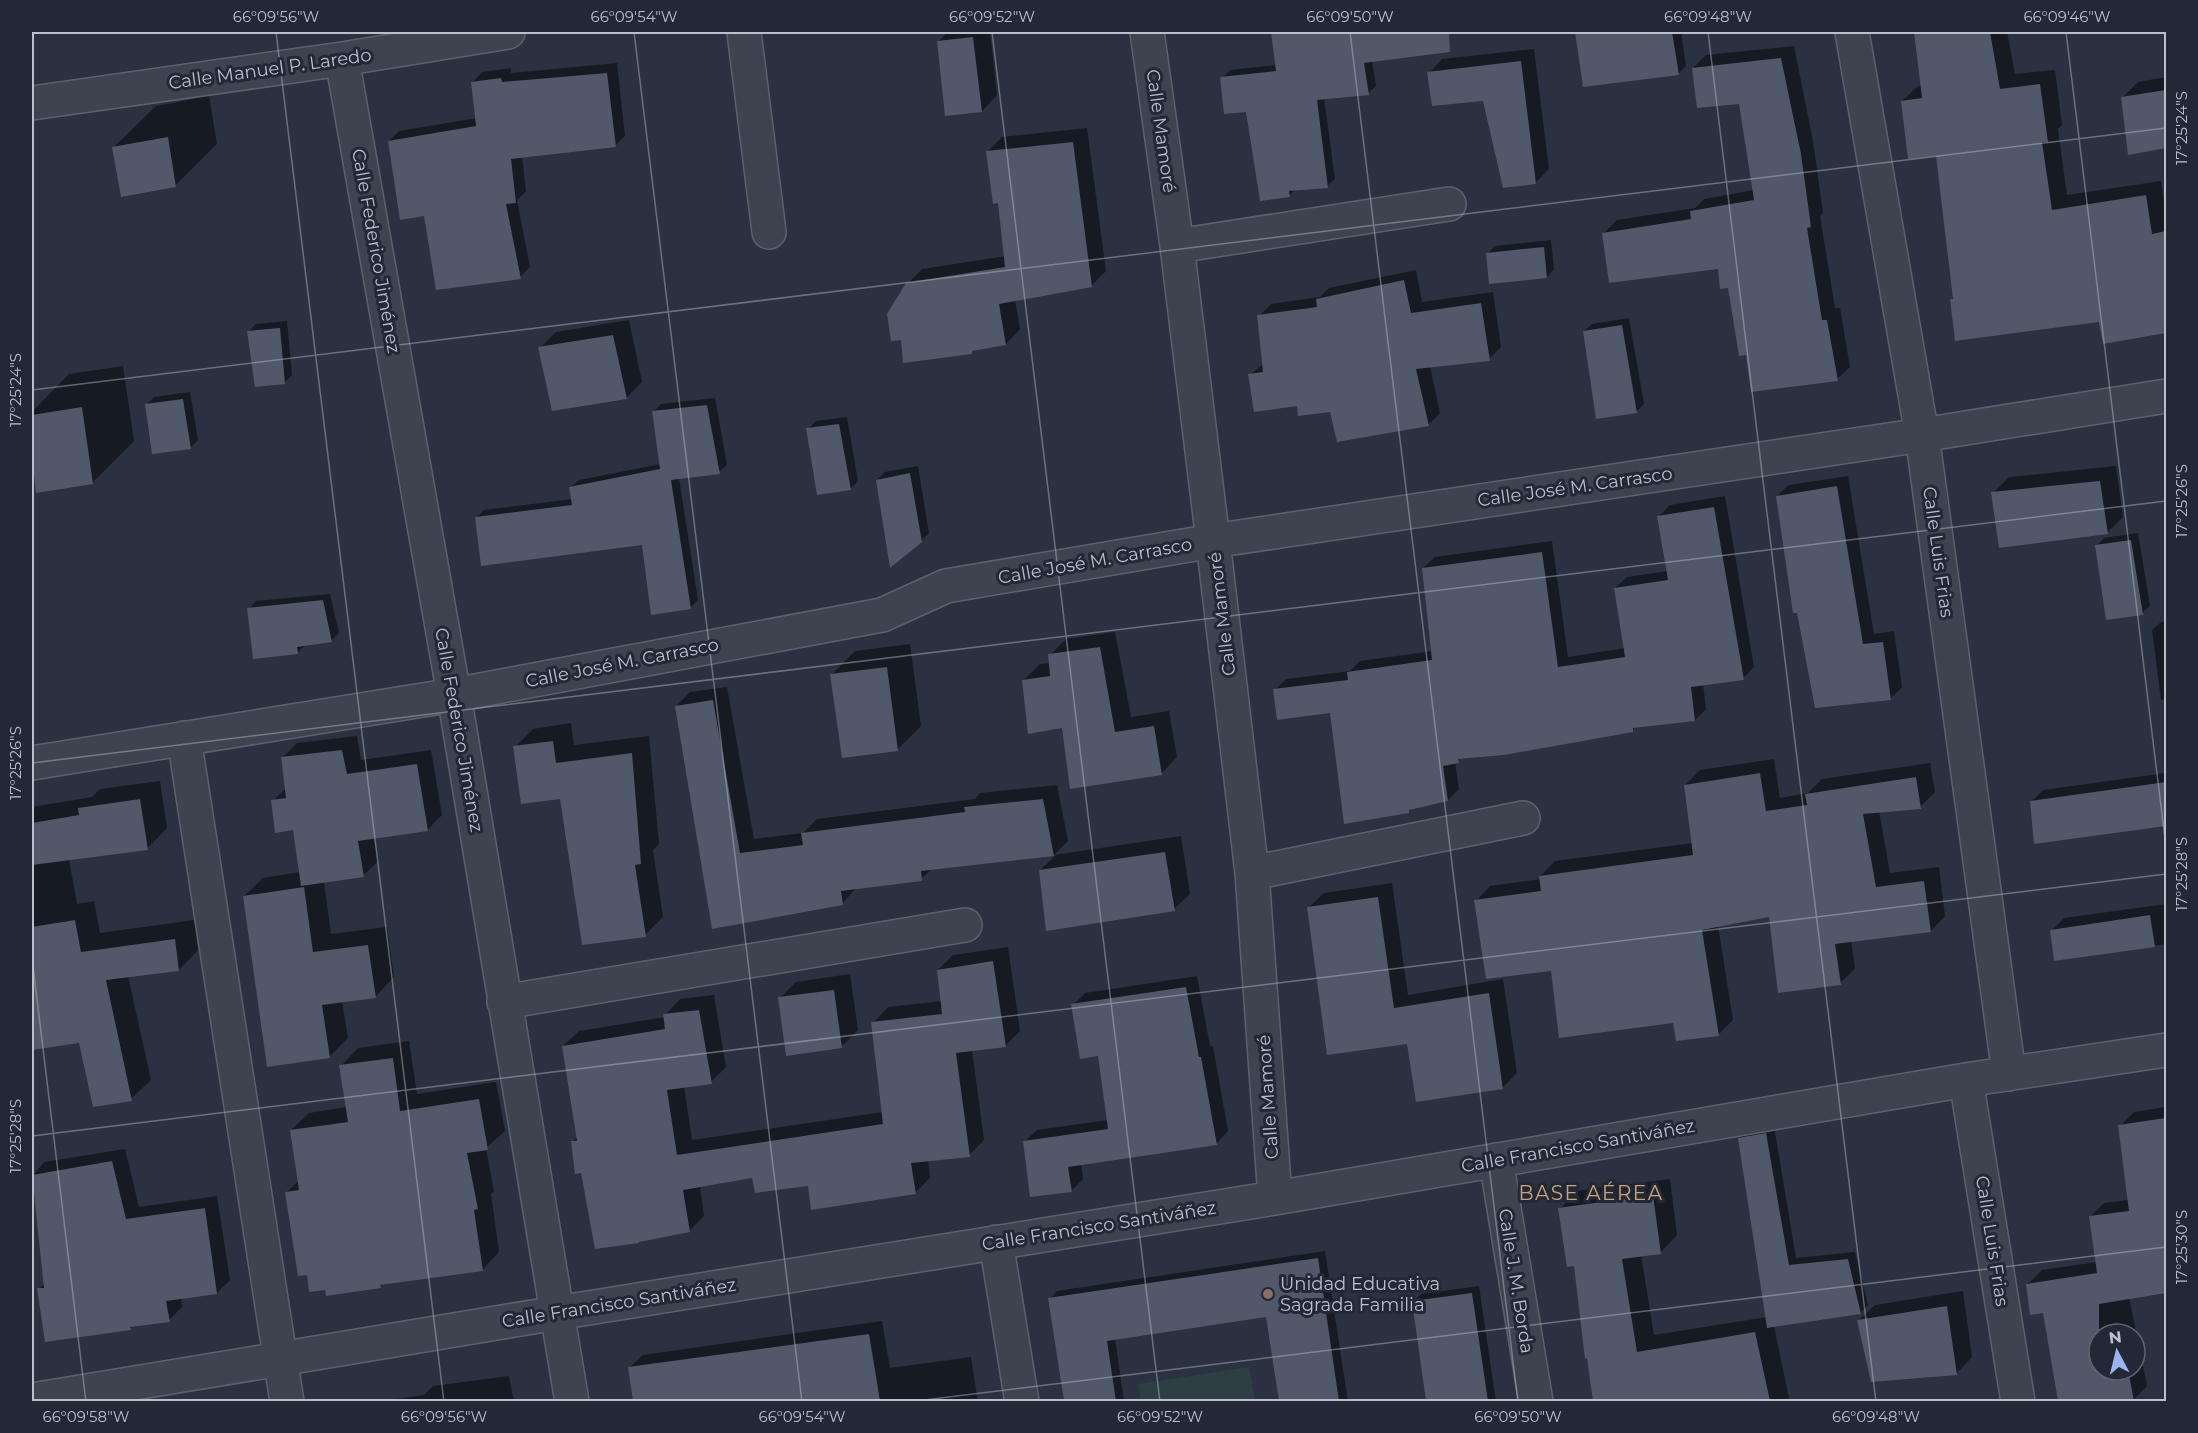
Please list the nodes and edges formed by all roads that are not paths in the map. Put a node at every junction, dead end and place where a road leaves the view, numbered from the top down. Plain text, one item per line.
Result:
1 (508, 32) edge
2 (744, 32) edge
3 (1147, 32) edge
4 (1852, 32) edge
5 (342, 59) junction
6 (32, 103) edge
7 (1449, 204) dead end
8 (769, 232) dead end
9 (1177, 246) junction
10 (2166, 396) edge
11 (1922, 435) junction
12 (1214, 541) junction
13 (454, 694) junction
14 (184, 738) junction
15 (32, 763) edge
16 (1523, 818) dead end
17 (1252, 873) junction
18 (965, 925) dead end
19 (504, 1002) junction
20 (2166, 1050) edge
21 (2009, 1074) junction
22 (1966, 1080) junction
23 (1496, 1160) junction
24 (1275, 1198) junction
25 (996, 1242) junction
26 (557, 1313) junction
27 (279, 1359) junction
28 (32, 1400) edge
29 (287, 1401) edge
30 (572, 1401) edge
31 (1022, 1401) edge
32 (1536, 1401) edge
33 (2018, 1401) edge

1 - 5 street, Calle Manuel P. Laredo
2 - 8 street
3 - 9 street, Calle Mamoré
4 - 11 street, Calle Luis Frias
5 - 6 street, Calle Manuel P. Laredo
5 - 13 street, Calle Federico Jiménez
7 - 9 street
9 - 12 street, Calle Mamoré
10 - 11 street, Calle José M. Carrasco
11 - 12 street, Calle José M. Carrasco
11 - 21 street, Calle Luis Frias
12 - 13 street, Calle José M. Carrasco
12 - 17 street, Calle Mamoré
13 - 14 street, Calle José M. Carrasco
13 - 19 street, Calle Federico Jiménez
14 - 15 street, Calle José M. Carrasco
14 - 27 street
16 - 17 street
17 - 24 street, Calle Mamoré
18 - 19 street
19 - 26 street, Calle Federico Jiménez
20 - 21 street, Calle Francisco Santiváñez
21 - 22 street, Calle Francisco Santiváñez
22 - 23 street, Calle Francisco Santiváñez
22 - 33 street, Calle Luis Frias
23 - 24 street, Calle Francisco Santiváñez
23 - 32 street, Calle J. M. Borda
24 - 25 street, Calle Francisco Santiváñez
25 - 26 street, Calle Francisco Santiváñez
25 - 31 street
26 - 27 street, Calle Francisco Santiváñez
26 - 30 street, Calle Federico Jiménez
27 - 28 street, Calle Francisco Santiváñez
27 - 29 street

